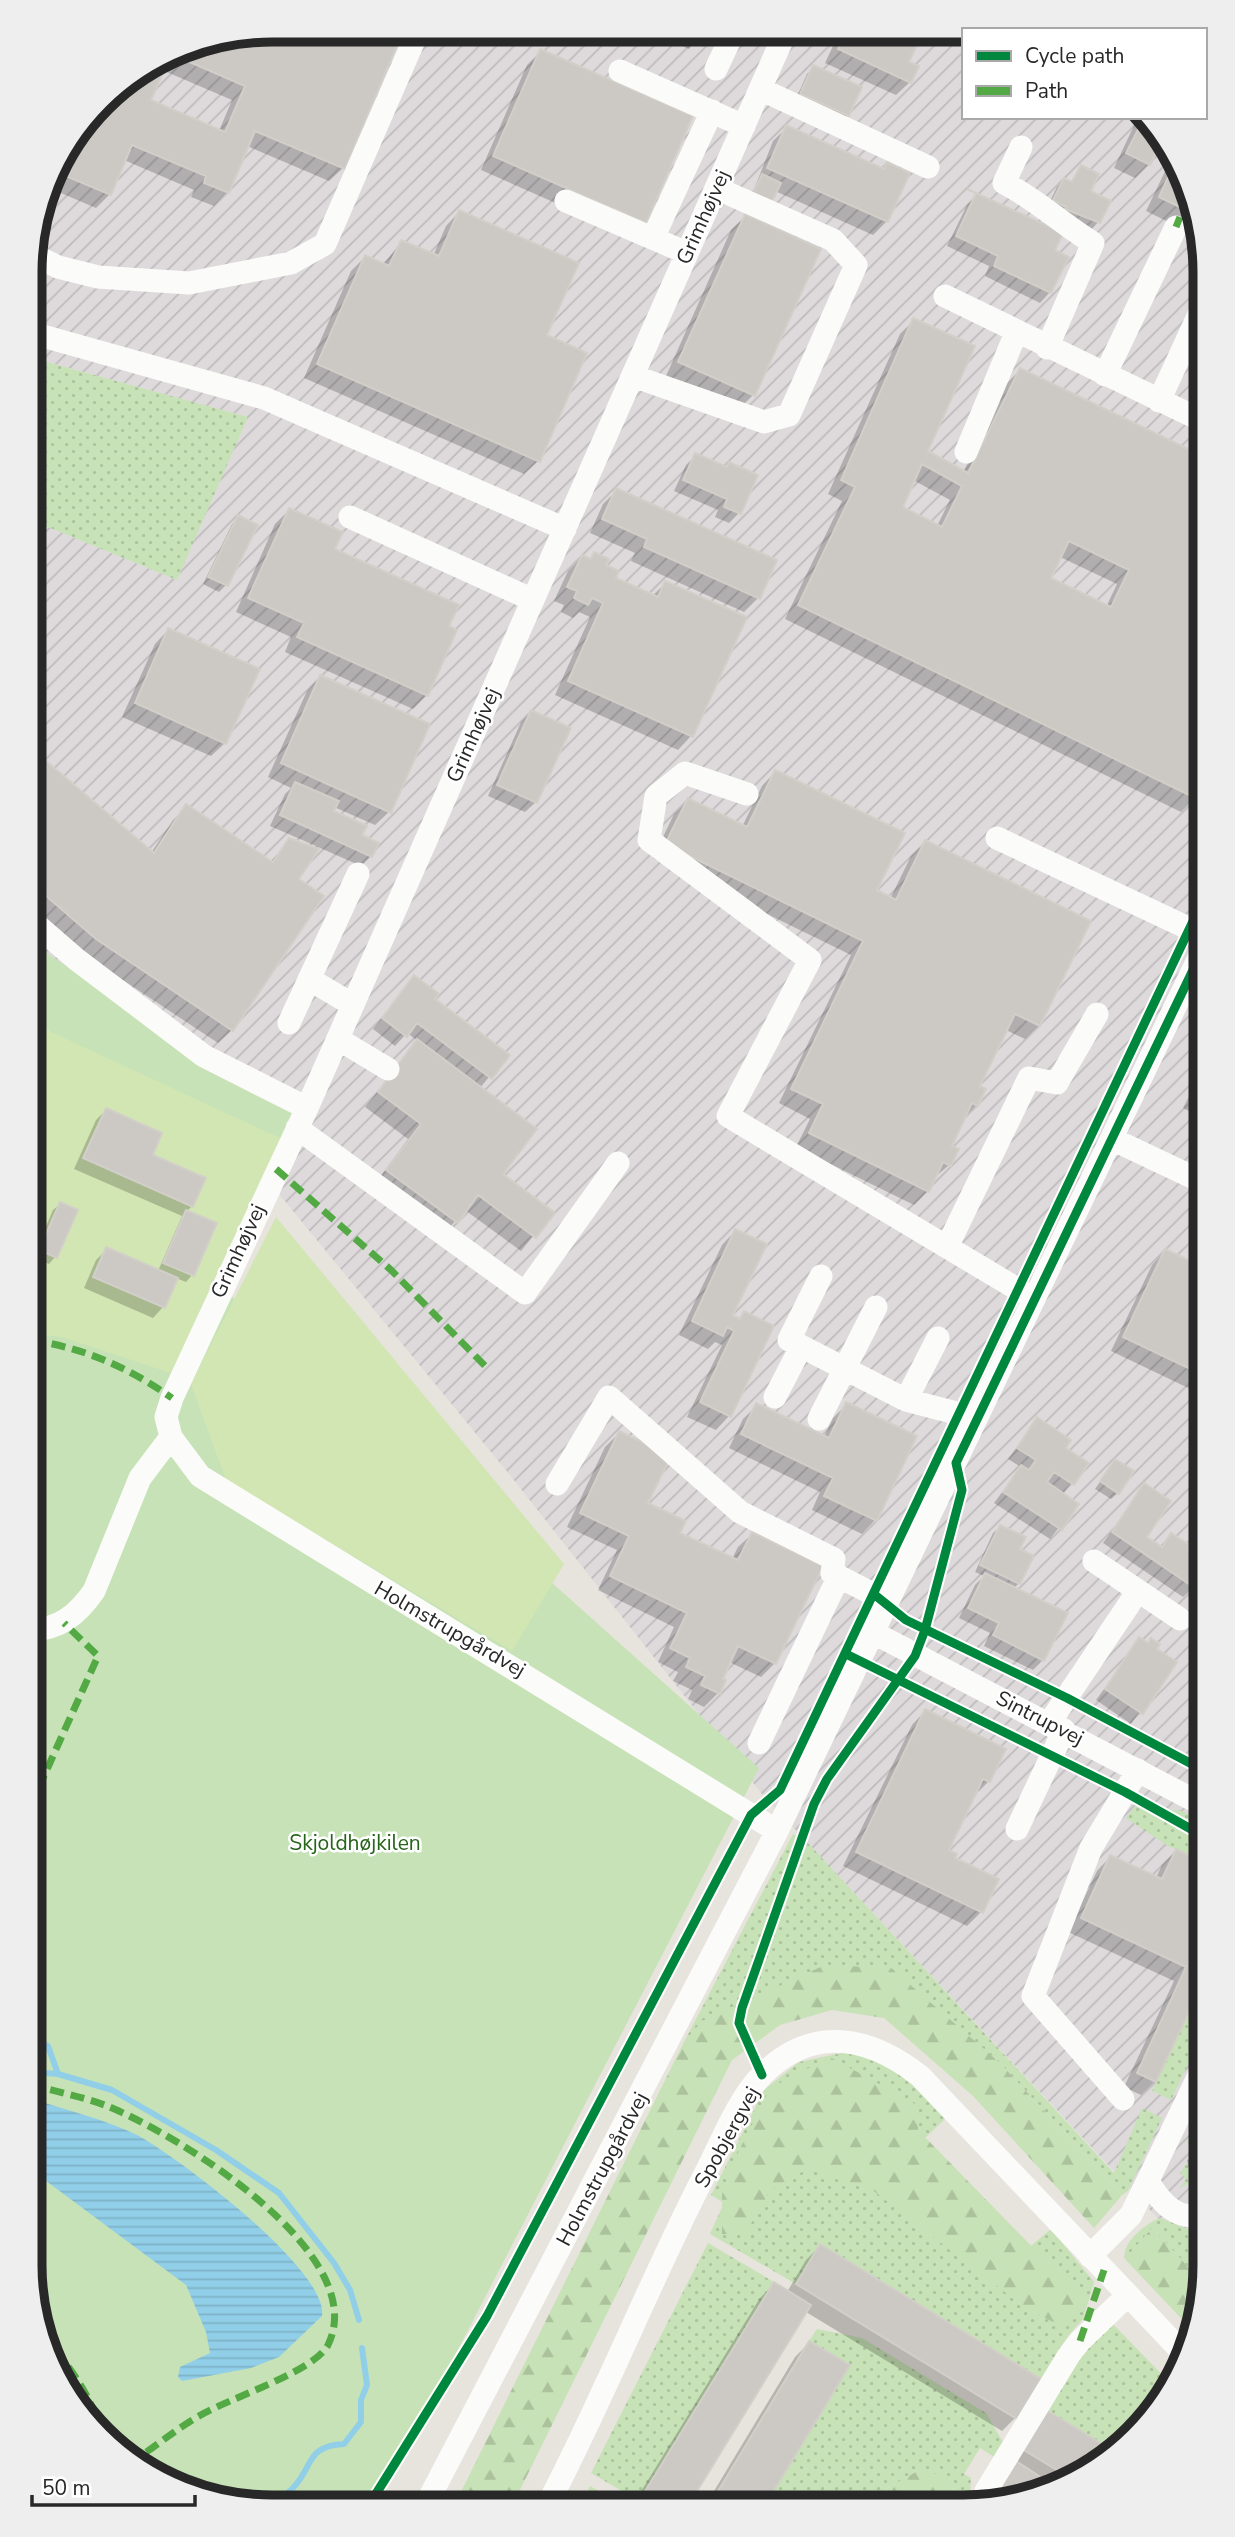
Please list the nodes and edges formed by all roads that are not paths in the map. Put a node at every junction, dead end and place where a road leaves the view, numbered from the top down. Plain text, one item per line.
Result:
1 (413, 42) edge
2 (729, 42) edge
3 (780, 42) edge
4 (716, 69) dead end
5 (620, 71) dead end
6 (761, 89) junction
7 (712, 111) junction
8 (744, 126) junction
9 (1021, 147) dead end
10 (928, 167) dead end
11 (716, 188) junction
12 (566, 201) dead end
13 (1176, 227) dead end
14 (653, 239) junction
15 (687, 253) junction
16 (42, 259) edge
17 (944, 296) dead end
18 (1193, 327) edge
19 (1016, 333) junction
20 (42, 336) edge
21 (1047, 348) junction
22 (1105, 375) junction
23 (633, 376) junction
24 (1159, 401) junction
25 (1193, 417) edge
26 (966, 452) dead end
27 (350, 517) dead end
28 (565, 529) junction
29 (533, 600) junction
30 (747, 794) dead end
31 (997, 838) dead end
32 (358, 874) dead end
33 (42, 930) edge
34 (1193, 930) edge
35 (1193, 970) edge
36 (309, 979) junction
37 (354, 1004) junction
38 (1097, 1014) dead end
39 (289, 1023) dead end
40 (338, 1039) junction
41 (388, 1069) dead end
42 (302, 1118) junction
43 (1112, 1139) junction
44 (618, 1163) dead end
45 (1193, 1177) edge
46 (947, 1247) junction
47 (821, 1276) dead end
48 (1034, 1299) junction
49 (876, 1307) dead end
50 (938, 1338) dead end
51 (801, 1346) junction
52 (845, 1369) junction
53 (775, 1397) dead end
54 (906, 1400) junction
55 (819, 1419) dead end
56 (974, 1423) junction
57 (171, 1437) junction
58 (557, 1484) dead end
59 (1094, 1561) dead end
60 (839, 1576) junction
61 (1138, 1591) junction
62 (875, 1595) dead end
63 (1180, 1619) dead end
64 (42, 1630) edge
65 (874, 1633) junction
66 (1057, 1726) junction
67 (759, 1743) dead end
68 (1138, 1770) junction
69 (1193, 1800) edge
70 (1017, 1829) dead end
71 (777, 1831) junction
72 (1193, 2096) edge
73 (1123, 2099) dead end
74 (1148, 2181) junction
75 (1193, 2215) edge
76 (1090, 2256) junction
77 (1128, 2295) junction
78 (1178, 2347) edge
79 (987, 2494) edge
80 (431, 2495) edge
81 (552, 2495) edge

1 - 16 street
2 - 4 street
3 - 6 street, Grimhøjvej
5 - 7 street
6 - 8 street, Grimhøjvej
6 - 10 street
7 - 8 street
7 - 14 street
8 - 11 street, Grimhøjvej
9 - 21 street
11 - 15 street, Grimhøjvej
11 - 23 street
12 - 14 street
13 - 22 street
14 - 15 street
15 - 23 street, Grimhøjvej
17 - 19 street
18 - 24 street
19 - 21 street
19 - 26 street
20 - 28 street
21 - 22 street
22 - 24 street
23 - 28 street, Grimhøjvej
24 - 25 street
27 - 29 street
28 - 29 street, Grimhøjvej
29 - 37 street, Grimhøjvej
30 - 46 street
31 - 34 street
32 - 36 street
33 - 42 street
35 - 43 street, Holmstrupgårdvej
36 - 37 street
36 - 39 street
37 - 40 street, Grimhøjvej
38 - 46 street
40 - 41 street
40 - 42 street, Grimhøjvej
42 - 44 street
42 - 57 street, Grimhøjvej
43 - 45 street
43 - 48 street, Holmstrupgårdvej
46 - 48 street
47 - 51 street
48 - 56 street, Holmstrupgårdvej
49 - 52 street
50 - 54 street
51 - 52 street
51 - 53 street
52 - 54 street
52 - 55 street
54 - 56 street
56 - 65 street, Holmstrupgårdvej
57 - 64 street
57 - 71 street, Holmstrupgårdvej
58 - 60 street
59 - 61 street
60 - 62 street
60 - 67 street
61 - 63 street
61 - 66 street
65 - 66 street, Sintrupvej
65 - 71 street, Holmstrupgårdvej
66 - 68 street, Sintrupvej
66 - 70 street
68 - 69 street, Sintrupvej
68 - 73 street
71 - 80 street, Holmstrupgårdvej
72 - 74 street
74 - 75 street
74 - 76 street
76 - 77 street, Spobjergvej
76 - 81 street, Spobjergvej
77 - 78 street, Spobjergvej
77 - 79 street

